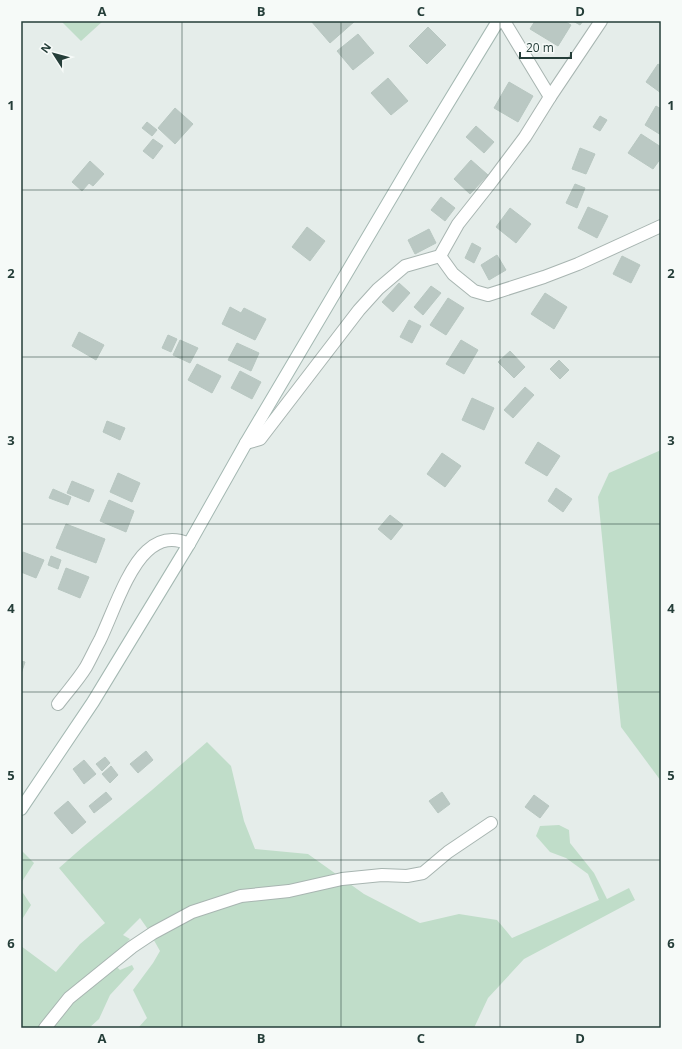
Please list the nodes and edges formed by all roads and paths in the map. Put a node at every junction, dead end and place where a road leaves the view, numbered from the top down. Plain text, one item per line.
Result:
1 (498, 21) edge
2 (504, 21) edge
3 (601, 21) edge
4 (550, 97) junction
5 (661, 226) edge
6 (440, 256) junction
7 (246, 443) junction
8 (189, 544) junction
9 (58, 704) dead end
10 (21, 809) edge
11 (490, 823) dead end
12 (45, 1028) edge

1 - 7 street
2 - 4 street
3 - 4 street
4 - 6 street
5 - 6 street
6 - 7 street
7 - 8 street
8 - 9 street
8 - 10 street
11 - 12 street

